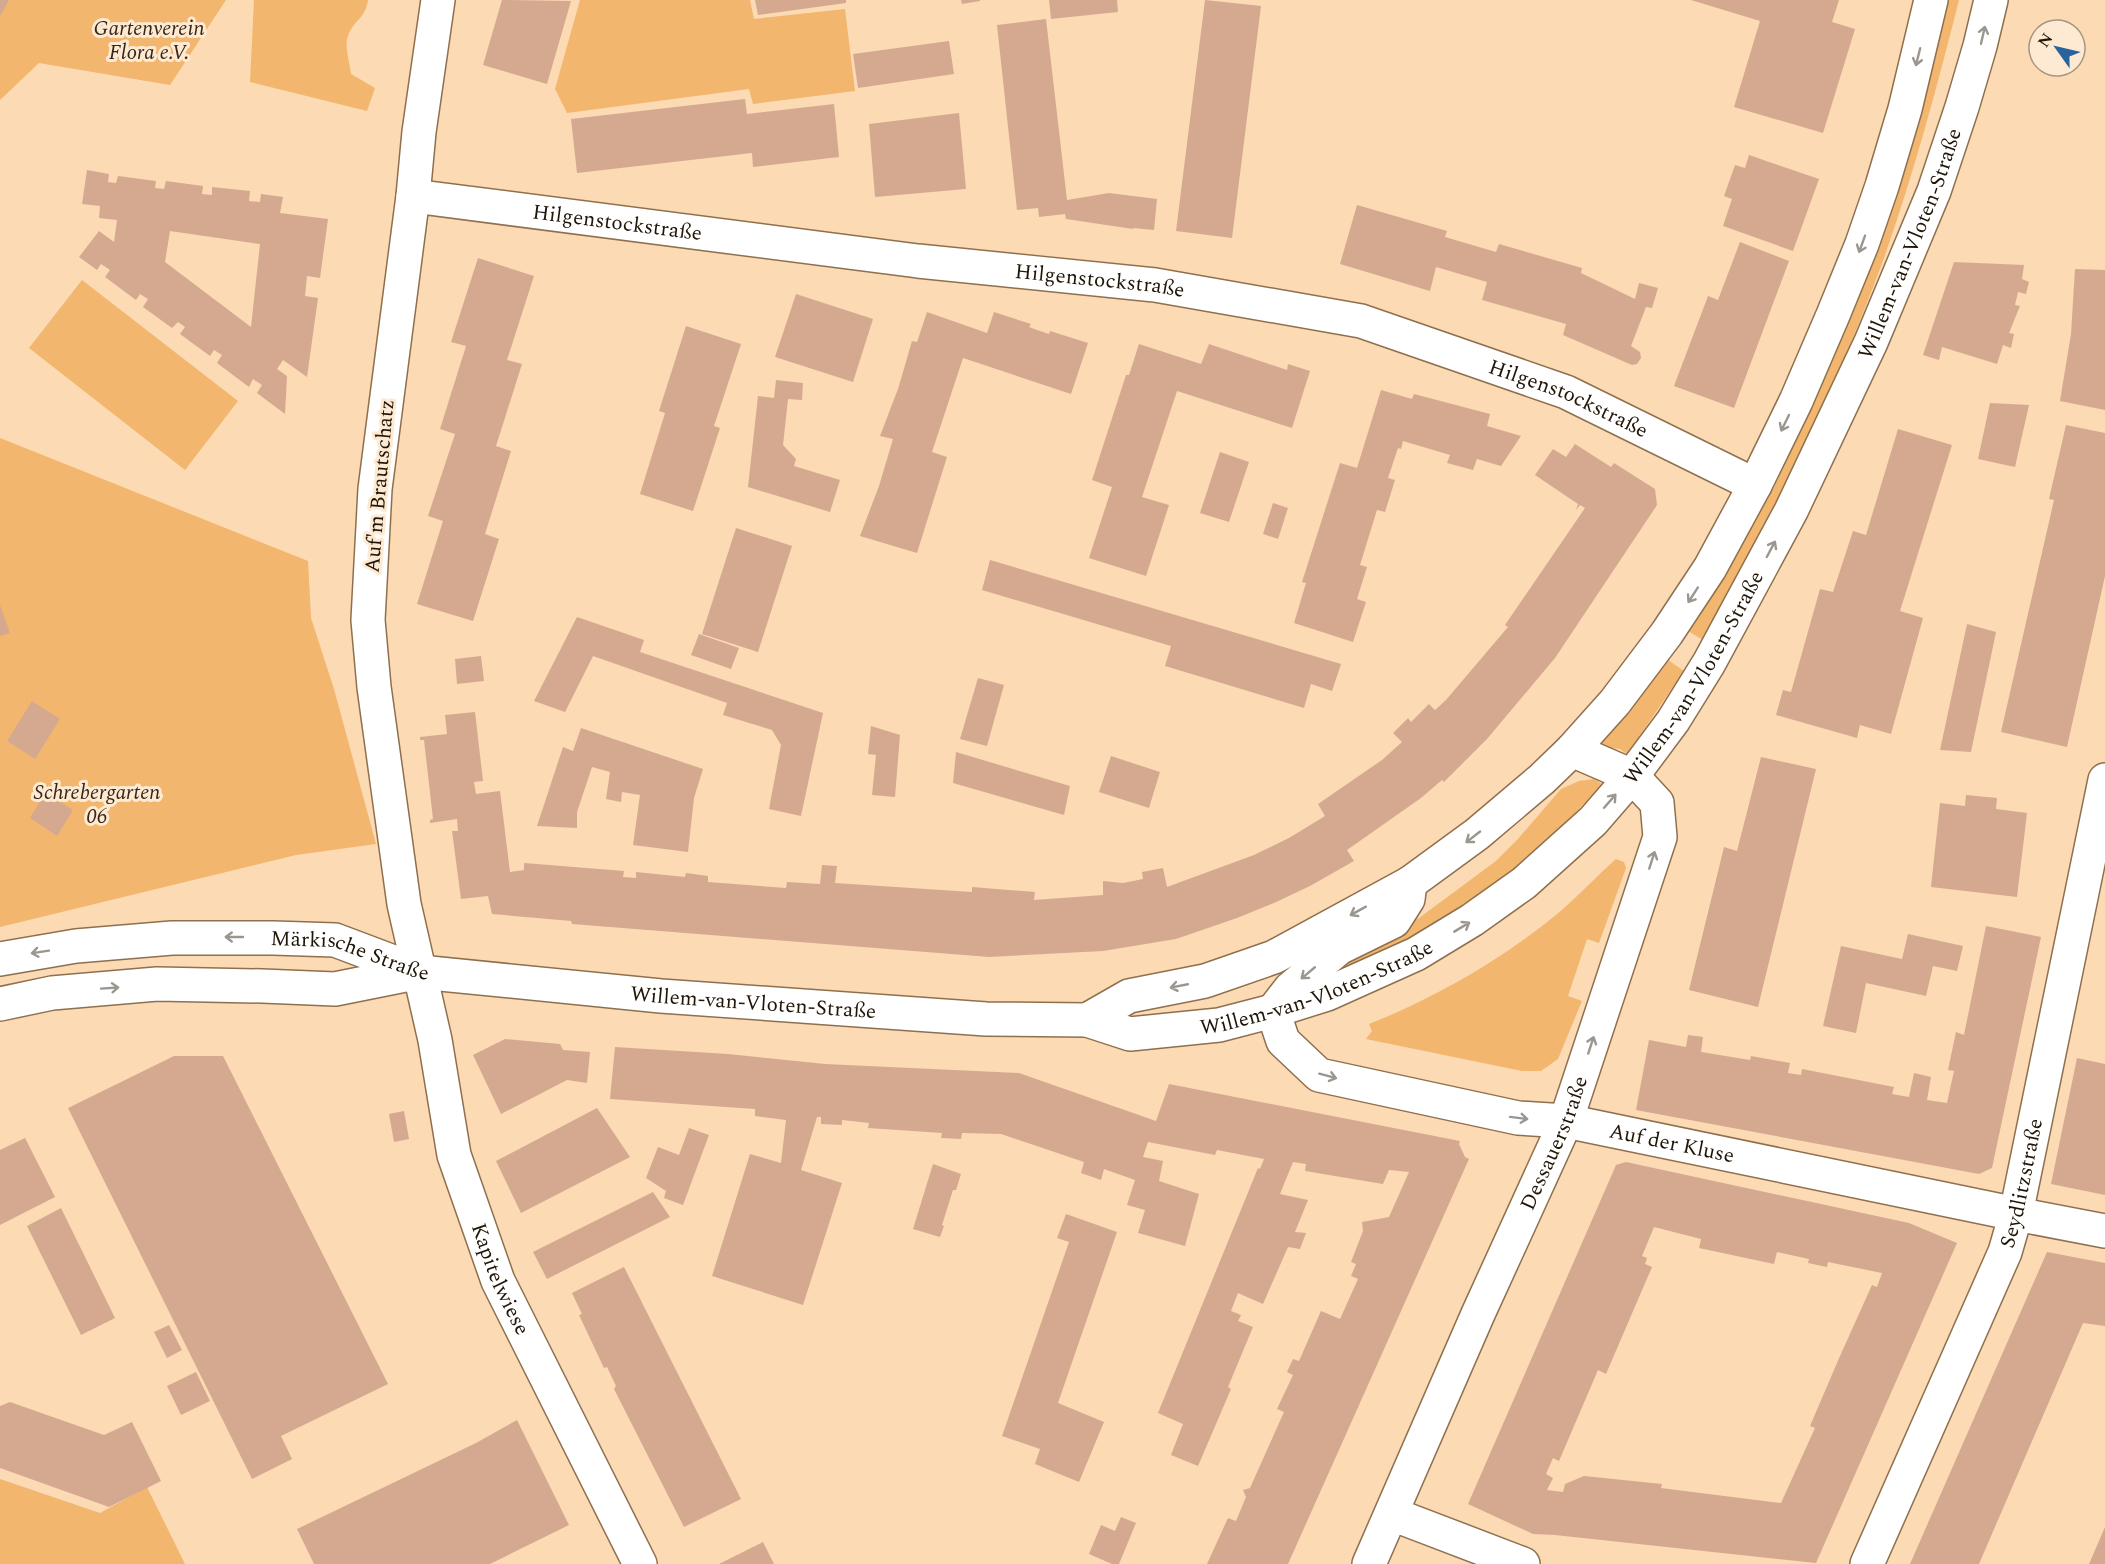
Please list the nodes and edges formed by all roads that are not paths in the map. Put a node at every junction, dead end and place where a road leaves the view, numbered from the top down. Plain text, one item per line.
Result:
1 (438, 0) edge
2 (1931, 0) edge
3 (1991, 0) edge
4 (413, 196) junction
5 (1755, 485) junction
6 (1572, 750) junction
7 (1632, 776) junction
8 (2105, 780) edge
9 (1410, 883) junction
10 (0, 959) edge
11 (420, 972) junction
12 (0, 1004) edge
13 (1087, 1020) junction
14 (1278, 1026) junction
15 (1566, 1121) junction
16 (2016, 1214) junction
17 (2105, 1231) edge
18 (1392, 1514) junction
19 (640, 1564) edge
20 (1369, 1564) edge
21 (1523, 1564) edge
22 (1867, 1564) edge

1 - 4 street, Auf'm Brautschatz
2 -> 5 street, Willem-van-Vloten-Straße
7 -> 3 street, Willem-van-Vloten-Straße
4 - 5 street, Hilgenstockstraße
4 - 11 street, Auf'm Brautschatz
5 -> 6 street, Willem-van-Vloten-Straße
6 - 7 street, Dessauerstraße
6 -> 9 street, Willem-van-Vloten-Straße
14 -> 7 street, Willem-van-Vloten-Straße
15 -> 7 street, Dessauerstraße
8 - 16 street, Seydlitzstraße
9 -> 13 street, Willem-van-Vloten-Straße
9 -> 14 street
11 -> 10 street, Märkische Straße
12 -> 11 street, Märkische Straße
11 - 13 street, Willem-van-Vloten-Straße
11 - 19 street, Kapitelwiese
13 - 14 street, Willem-van-Vloten-Straße
14 -> 15 street, Auf der Kluse
15 - 16 street, Auf der Kluse
15 - 18 street, Dessauerstraße
16 - 17 street, Auf der Kluse
16 - 22 street, Seydlitzstraße
18 - 20 street, Dessauerstraße
18 - 21 street

